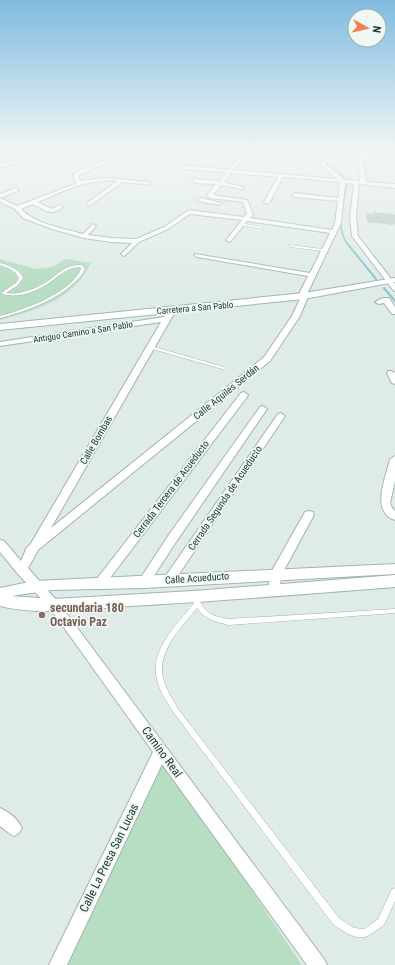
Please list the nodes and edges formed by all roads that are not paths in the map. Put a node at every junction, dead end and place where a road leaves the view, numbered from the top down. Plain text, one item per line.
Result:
1 (50, 195) edge
2 (101, 195) edge
3 (211, 195) edge
4 (271, 195) edge
5 (295, 195) dead end
6 (343, 195) edge
7 (352, 195) edge
8 (0, 200) edge
9 (200, 200) dead end
10 (340, 200) junction
11 (34, 202) junction
12 (267, 202) dead end
13 (89, 204) dead end
14 (246, 206) junction
15 (60, 207) dead end
16 (17, 208) junction
17 (244, 221) junction
18 (93, 226) dead end
19 (262, 228) dead end
20 (334, 232) junction
21 (84, 236) junction
22 (229, 240) dead end
23 (136, 241) junction
24 (290, 246) dead end
25 (323, 250) junction
26 (124, 254) dead end
27 (197, 255) dead end
28 (0, 264) edge
29 (312, 275) junction
30 (392, 280) edge
31 (395, 289) edge
32 (304, 296) junction
33 (380, 302) dead end
34 (172, 310) junction
35 (395, 312) edge
36 (0, 317) edge
37 (167, 319) junction
38 (0, 327) edge
39 (0, 344) edge
40 (150, 347) junction
41 (223, 368) dead end
42 (244, 395) dead end
43 (263, 409) dead end
44 (281, 416) dead end
45 (395, 459) edge
46 (309, 515) dead end
47 (395, 516) edge
48 (0, 544) edge
49 (31, 550) junction
50 (395, 569) edge
51 (20, 570) junction
52 (276, 574) junction
53 (169, 580) junction
54 (395, 581) edge
55 (144, 582) junction
56 (100, 583) junction
57 (38, 586) junction
58 (274, 591) junction
59 (0, 594) edge
60 (0, 600) edge
61 (195, 600) junction
62 (54, 605) junction
63 (395, 612) edge
64 (161, 751) junction
65 (0, 816) edge
66 (14, 828) dead end
67 (395, 892) edge
68 (58, 965) edge
69 (318, 965) edge

1 - 11 street
2 - 13 street
3 - 14 street
4 - 12 street
5 - 10 street
6 - 10 street, Calle Aquiles Serdán
7 - 30 street
8 - 16 street
9 - 14 street
10 - 20 street, Calle Aquiles Serdán
11 - 15 street
11 - 16 street
14 - 17 street
16 - 21 street
17 - 19 lane
17 - 20 street
17 - 22 street
17 - 23 street
18 - 21 street
20 - 25 street, Calle Aquiles Serdán
21 - 23 street
23 - 26 street
24 - 25 lane
25 - 29 street, Calle Aquiles Serdán
27 - 29 street
28 - 36 lane
29 - 32 street, Calle Aquiles Serdán
30 - 31 street
30 - 32 street, Carretera a San Pablo
32 - 34 street, Carretera a San Pablo
32 - 49 street, Calle Aquiles Serdán
33 - 35 street
34 - 37 street, Calle Bombas
34 - 38 street, Carretera a San Pablo
37 - 39 street, Antiguo Camino a San Pablo
37 - 40 street, Calle Bombas
40 - 41 lane
40 - 49 street, Calle Bombas
42 - 56 street, Cerrada Tercera de Acueducto
43 - 55 street
44 - 53 street, Cerrada Segunda de Acueducto
45 - 47 street
46 - 52 street
48 - 51 street, Camino Real
49 - 51 street, Calle Bombas
50 - 52 street, Calle Acueducto
51 - 57 street, Camino Real
52 - 53 street, Calle Acueducto
52 - 58 street
53 - 55 street, Calle Acueducto
54 - 58 street, Calle Acueducto
55 - 56 street, Calle Acueducto
56 - 57 street, Calle Acueducto
57 - 59 street, Calle Acueducto
57 - 62 street, Camino Real
58 - 61 street, Calle Acueducto
60 - 62 street, Calle Acueducto
61 - 62 street, Calle Acueducto
61 - 63 lane
61 - 67 lane
62 - 64 street, Camino Real
64 - 68 street, Calle La Presa San Lucas
64 - 69 street, Camino Real
65 - 66 street

